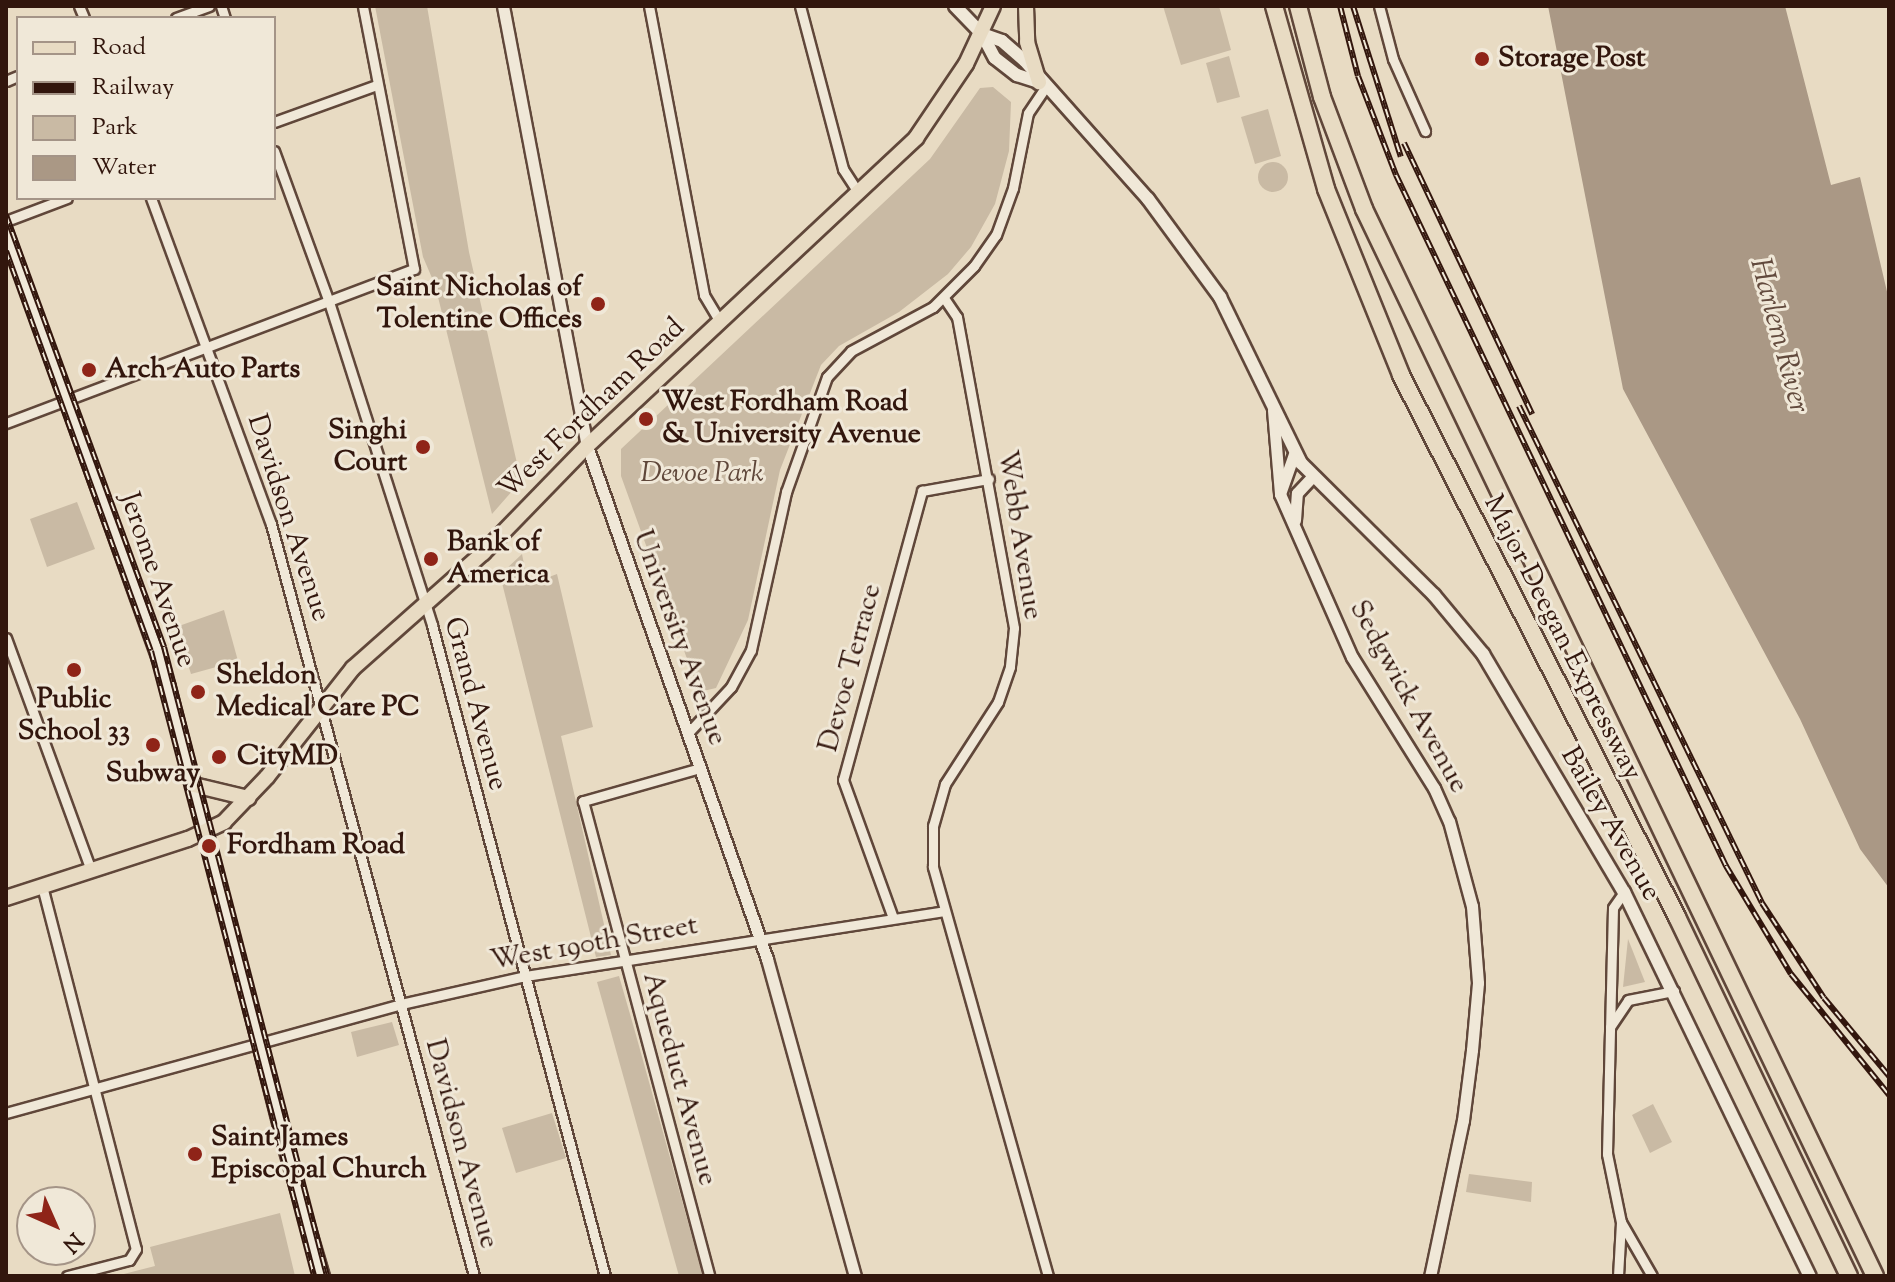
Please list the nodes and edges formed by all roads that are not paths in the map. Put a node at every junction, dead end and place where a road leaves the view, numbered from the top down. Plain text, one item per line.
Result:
1 (209, 6) edge
2 (363, 6) edge
3 (503, 6) edge
4 (649, 6) edge
5 (800, 6) edge
6 (955, 6) edge
7 (993, 6) edge
8 (1026, 6) edge
9 (1274, 6) edge
10 (1298, 6) edge
11 (1379, 6) edge
12 (182, 16) edge
13 (982, 34) junction
14 (377, 85) junction
15 (1042, 85) junction
16 (276, 121) edge
17 (1425, 131) dead end
18 (276, 156) edge
19 (858, 192) junction
20 (62, 200) edge
21 (152, 200) edge
22 (6, 221) edge
23 (6, 232) edge
24 (944, 298) junction
25 (329, 302) junction
26 (720, 322) junction
27 (206, 348) junction
28 (68, 400) junction
29 (1273, 410) junction
30 (6, 423) edge
31 (587, 446) junction
32 (1292, 451) junction
33 (1313, 476) junction
34 (989, 479) junction
35 (1280, 494) junction
36 (1295, 524) junction
37 (425, 604) junction
38 (6, 638) edge
39 (321, 703) junction
40 (687, 734) junction
41 (700, 768) junction
42 (194, 785) junction
43 (248, 798) junction
44 (206, 832) junction
45 (91, 870) junction
46 (42, 886) junction
47 (1624, 892) junction
48 (6, 898) edge
49 (943, 911) junction
50 (893, 918) junction
51 (761, 939) junction
52 (624, 960) junction
53 (525, 976) junction
54 (1674, 991) junction
55 (1609, 994) junction
56 (401, 1004) junction
57 (1621, 1004) junction
58 (1607, 1034) junction
59 (259, 1045) junction
60 (93, 1089) junction
61 (6, 1113) edge
62 (1621, 1222) junction
63 (67, 1276) edge
64 (323, 1276) edge
65 (474, 1276) edge
66 (605, 1276) edge
67 (709, 1276) edge
68 (855, 1276) edge
69 (1048, 1276) edge
70 (1430, 1276) edge
71 (1618, 1276) edge
72 (1652, 1276) edge
73 (1810, 1276) edge
74 (1849, 1276) edge
75 (1875, 1276) edge

1 - 12 street
2 - 14 street
3 - 31 street, University Avenue
4 - 26 street
5 - 19 street
6 - 13 main road, Sedgwick Avenue
7 - 13 main road, West Fordham Road
8 - 15 main road
9 - 74 highway, Major Deegan Expressway
10 - 75 highway, Major Deegan Expressway
11 - 17 street
13 - 15 main road, Sedgwick Avenue
13 - 19 main road, West Fordham Road
14 - 16 street
14 - 25 street
15 - 24 street
15 - 29 main road, Sedgwick Avenue
18 - 25 street, Grand Avenue
19 - 26 main road, West Fordham Road
20 - 22 street
21 - 27 street, Davidson Avenue
23 - 28 main road, Jerome Avenue
24 - 34 street, Webb Avenue
24 - 40 street
25 - 27 street
25 - 37 street, Grand Avenue
26 - 31 main road, West Fordham Road
27 - 28 street
27 - 39 street, Davidson Avenue
28 - 30 street
28 - 42 main road, Jerome Avenue
29 - 32 main road, Sedgwick Avenue
29 - 35 street, Sedgwick Avenue
31 - 37 main road, West Fordham Road
31 - 40 street, University Avenue
32 - 33 main road, Bailey Avenue
32 - 35 street
33 - 36 street
33 - 47 main road, Bailey Avenue
34 - 49 street, Webb Avenue
34 - 50 street, Devoe Terrace
35 - 36 street, Sedgwick Avenue
36 - 70 street, Sedgwick Avenue
37 - 39 main road, West Fordham Road
37 - 53 street, Grand Avenue
38 - 45 street
39 - 43 main road, West Fordham Road
39 - 56 street, Davidson Avenue
40 - 41 street, University Avenue
41 - 51 street, University Avenue
41 - 52 street, Aqueduct Avenue
42 - 43 main road
42 - 44 main road, Jerome Avenue
43 - 44 main road, West Fordham Road
44 - 45 main road
44 - 59 main road, Jerome Avenue
45 - 46 main road
46 - 48 main road
46 - 60 street
47 - 54 main road, Bailey Avenue
47 - 55 street
49 - 50 street, West 190th Street
49 - 69 street, Webb Avenue
50 - 51 street, West 190th Street
51 - 52 street, West 190th Street
51 - 68 street, University Avenue
52 - 53 street, West 190th Street
52 - 67 street, Aqueduct Avenue
53 - 56 street, West 190th Street
53 - 66 street, Grand Avenue
54 - 57 street
54 - 73 main road, Bailey Avenue
55 - 57 street
55 - 58 street
56 - 59 street, West 190th Street
56 - 65 street, Davidson Avenue
57 - 58 street
58 - 62 street
59 - 60 street, West 190th Street
59 - 64 main road, Jerome Avenue
60 - 61 street, West 190th Street
60 - 63 street
62 - 71 street
62 - 72 street

